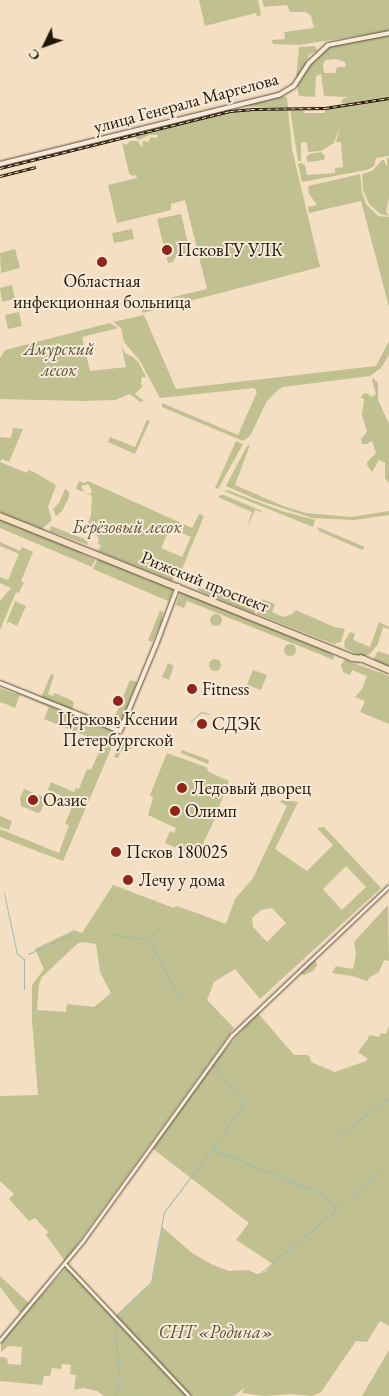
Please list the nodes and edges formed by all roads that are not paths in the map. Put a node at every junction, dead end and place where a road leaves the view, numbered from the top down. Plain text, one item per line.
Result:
1 (389, 33) edge
2 (0, 164) edge
3 (0, 516) edge
4 (178, 586) junction
5 (389, 670) edge
6 (0, 683) edge
7 (389, 886) edge
8 (65, 1264) junction
9 (0, 1340) edge
10 (189, 1396) edge

1 - 2 main road, улица Генерала Маргелова
3 - 4 highway, Рижский проспект
4 - 5 highway, Рижский проспект
4 - 6 main road
7 - 8 street
8 - 9 street
8 - 10 street

